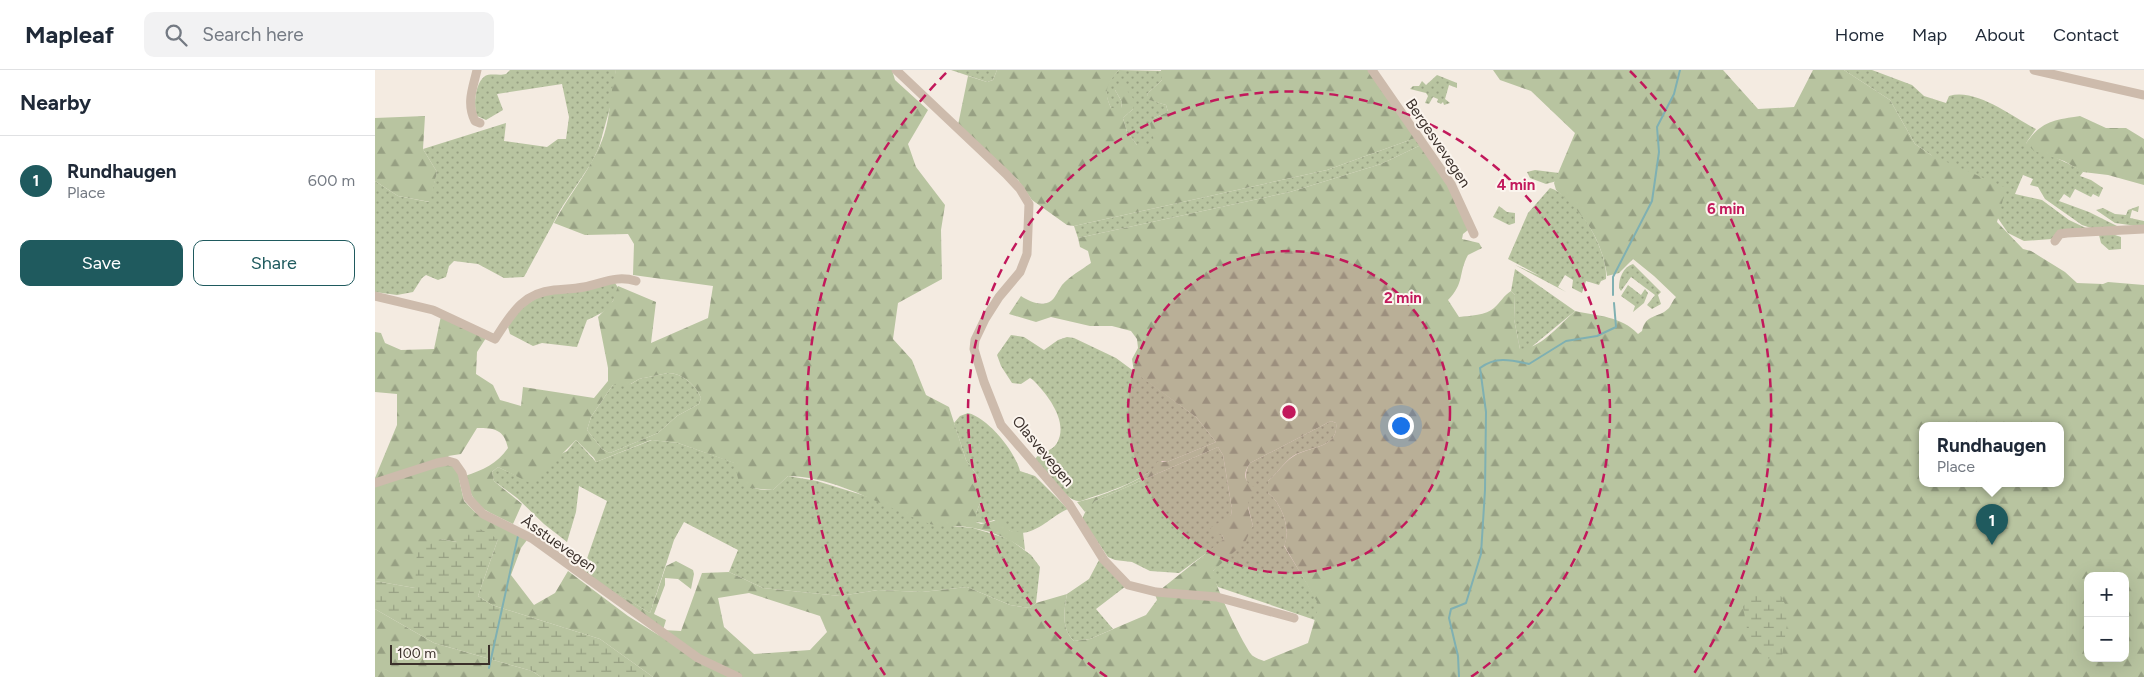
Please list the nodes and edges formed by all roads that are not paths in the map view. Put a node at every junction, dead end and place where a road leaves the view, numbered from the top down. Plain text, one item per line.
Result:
1 (477, 70) edge
2 (896, 70) edge
3 (1372, 70) edge
4 (2034, 70) edge
5 (2144, 95) edge
6 (480, 123) dead end
7 (2144, 229) edge
8 (1474, 234) dead end
9 (2055, 241) dead end
10 (636, 281) dead end
11 (375, 296) edge
12 (375, 483) edge
13 (1294, 618) dead end
14 (738, 677) edge

1 - 6 street
2 - 13 street, Olasvevegen
3 - 8 street, Bergesvevegen
4 - 5 street
7 - 9 street
10 - 11 street
12 - 14 street, Åsstuevegen

